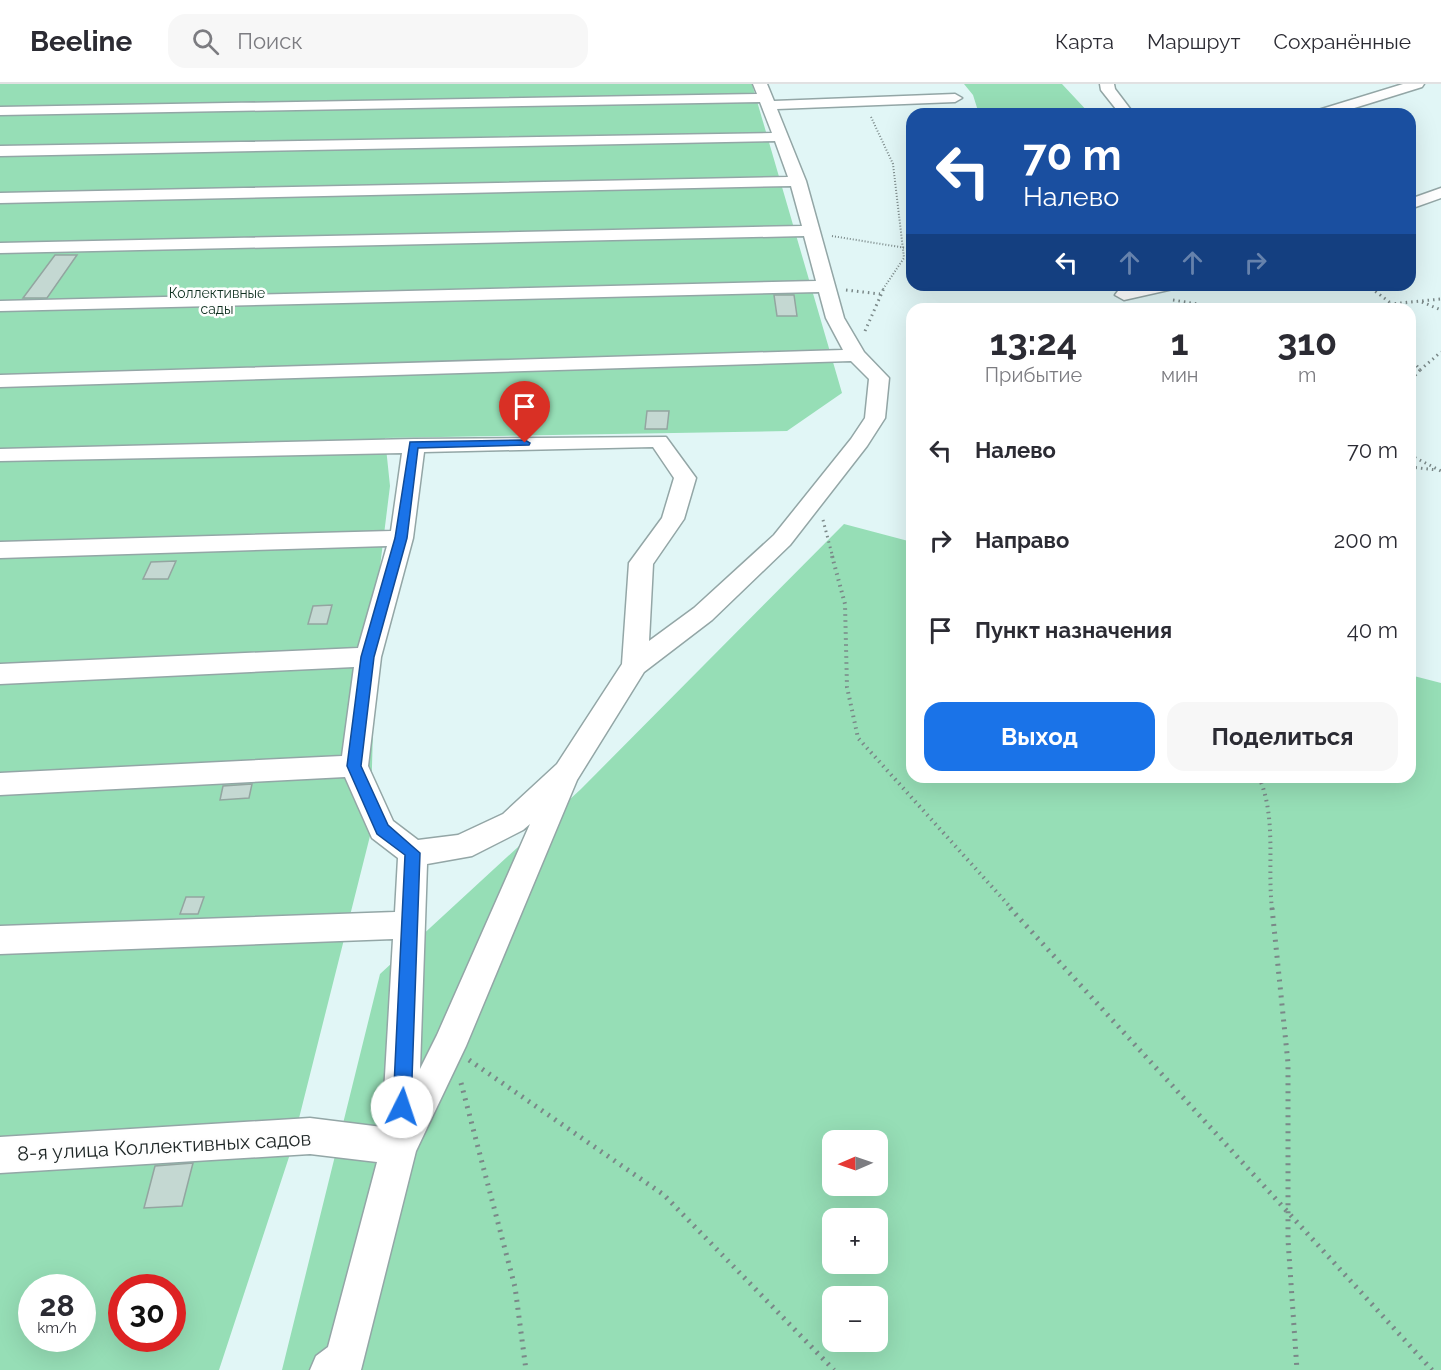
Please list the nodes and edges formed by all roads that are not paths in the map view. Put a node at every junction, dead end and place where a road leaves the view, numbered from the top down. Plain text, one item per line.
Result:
1 (1107, 84) edge
2 (1417, 84) edge
3 (765, 96) edge
4 (956, 98) dead end
5 (1122, 108) edge
6 (1339, 108) edge
7 (0, 111) edge
8 (779, 137) junction
9 (0, 151) edge
10 (798, 181) junction
11 (1441, 193) edge
12 (0, 198) edge
13 (1416, 202) edge
14 (810, 231) junction
15 (0, 248) edge
16 (825, 286) junction
17 (1141, 291) edge
18 (1124, 295) dead end
19 (0, 306) edge
20 (856, 354) junction
21 (0, 381) edge
22 (414, 445) junction
23 (0, 455) edge
24 (401, 538) junction
25 (0, 550) edge
26 (368, 657) junction
27 (635, 665) junction
28 (0, 674) edge
29 (354, 766) junction
30 (567, 772) junction
31 (0, 784) edge
32 (413, 853) junction
33 (409, 925) junction
34 (0, 940) edge
35 (399, 1148) junction
36 (0, 1155) edge
37 (330, 1370) edge

1 - 5 street
2 - 6 street
3 - 4 street
3 - 7 street
3 - 8 street
8 - 9 street
8 - 10 street
10 - 12 street
10 - 14 street
11 - 13 street
14 - 15 street
14 - 16 street
16 - 19 street
16 - 20 street
17 - 18 street
20 - 21 street
20 - 27 street
22 - 23 street
22 - 24 street
22 - 27 street
24 - 25 street
24 - 26 street
26 - 28 street
26 - 29 street
27 - 30 street
29 - 31 street
29 - 32 street
30 - 32 street
30 - 35 street
32 - 33 street
33 - 34 street
33 - 35 street
35 - 36 street, 8-я улица Коллективных садов
35 - 37 street

